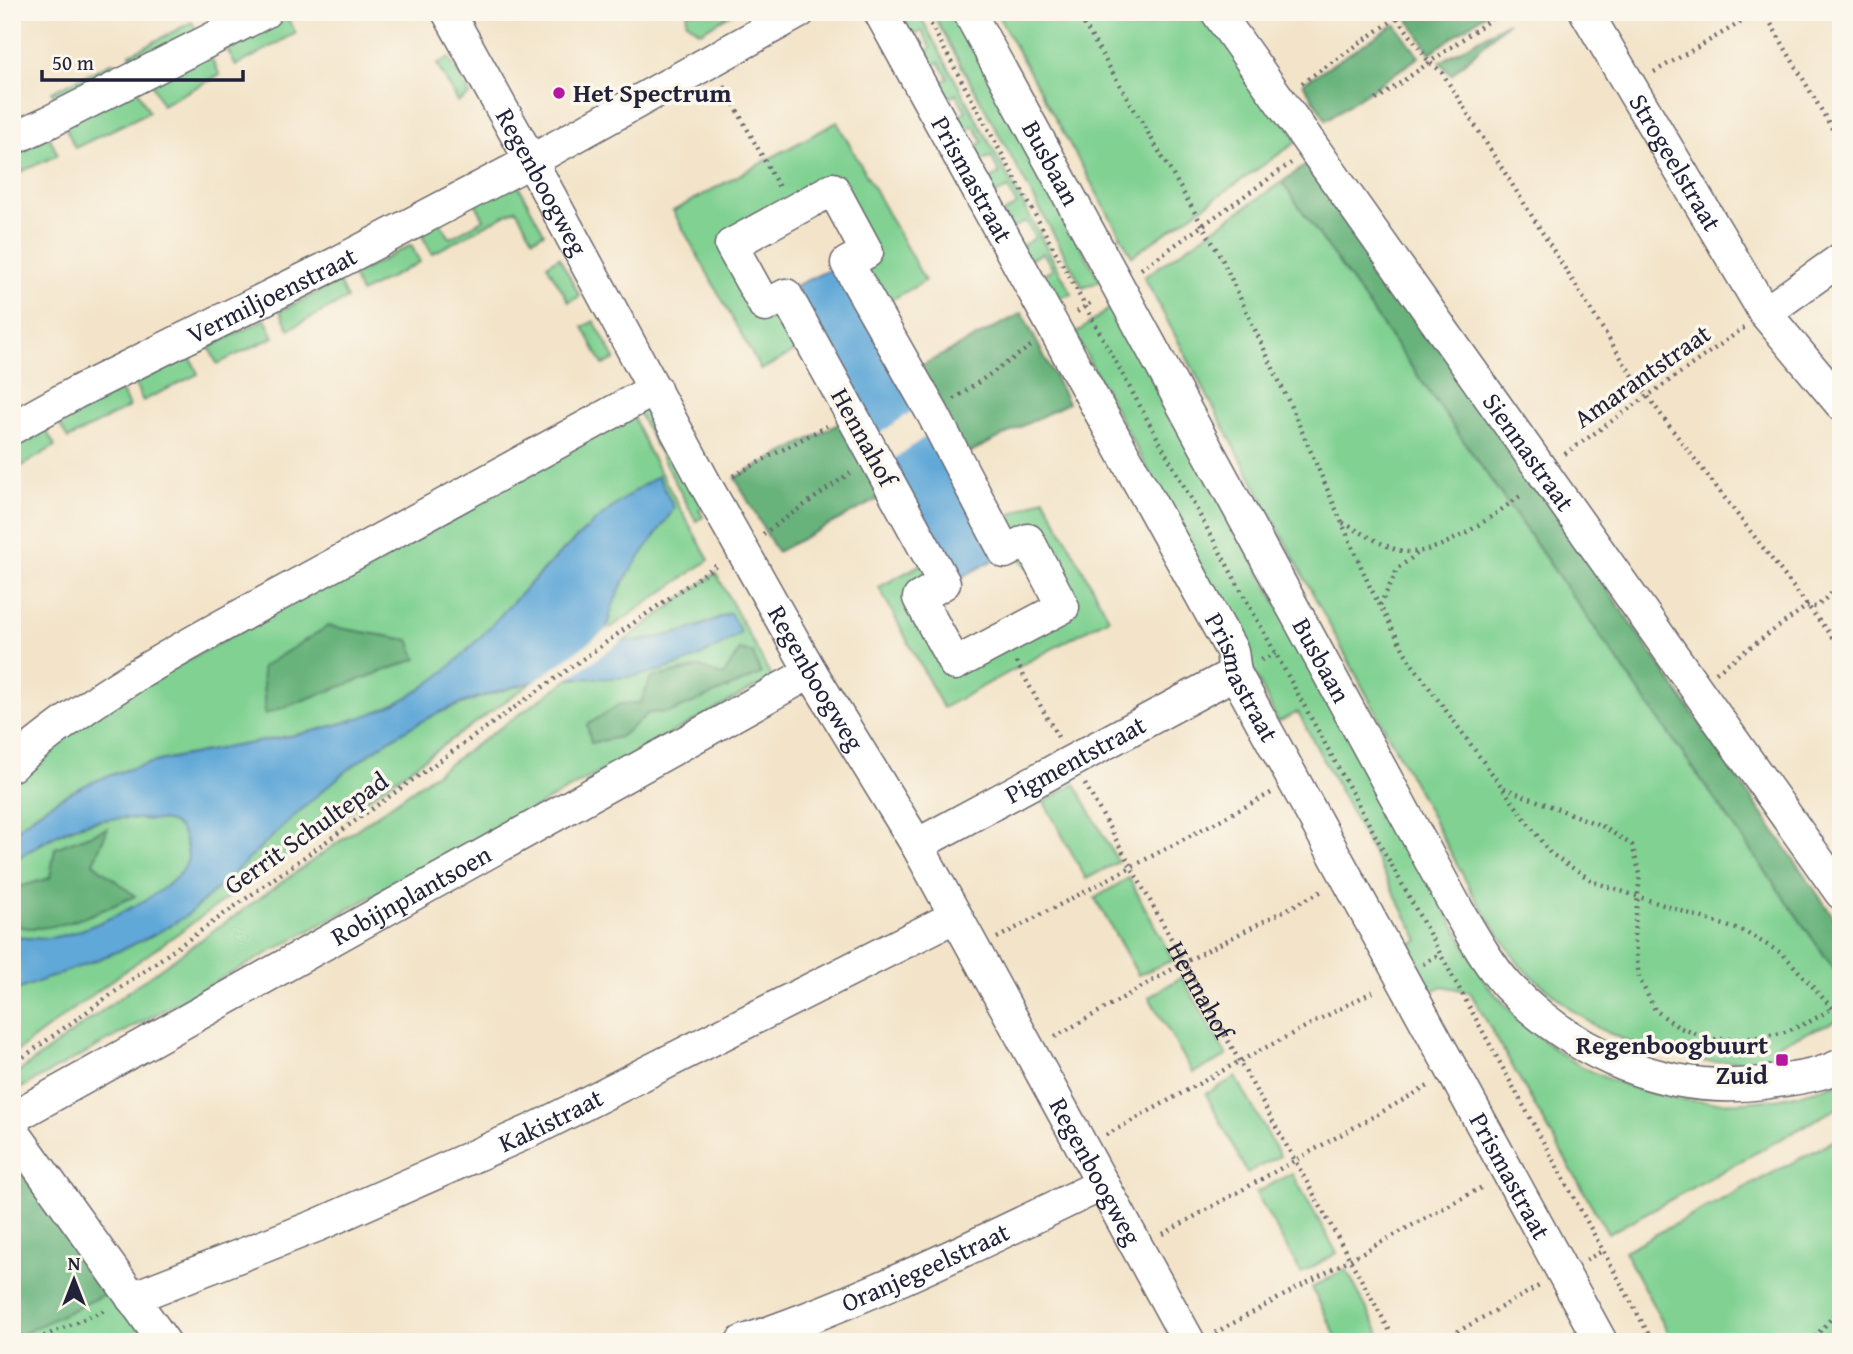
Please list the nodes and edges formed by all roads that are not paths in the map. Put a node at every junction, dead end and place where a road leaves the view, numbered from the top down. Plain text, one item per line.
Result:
1 (265, 12) edge
2 (448, 12) edge
3 (799, 12) edge
4 (880, 12) edge
5 (969, 12) edge
6 (1217, 12) edge
7 (1586, 12) edge
8 (12, 139) edge
9 (531, 162) junction
10 (1841, 259) edge
11 (1765, 313) junction
12 (655, 390) junction
13 (1841, 404) edge
14 (12, 428) edge
15 (1004, 639) joint
16 (811, 672) junction
17 (1235, 673) junction
18 (12, 765) edge
19 (917, 845) junction
20 (1841, 893) edge
21 (956, 916) junction
22 (1841, 1065) edge
23 (12, 1118) edge
24 (12, 1130) edge
25 (1103, 1184) junction
26 (132, 1298) junction
27 (1200, 1339) edge
28 (164, 1342) edge
29 (742, 1342) edge
30 (1601, 1342) edge

1 - 8 street
2 - 9 street, Regenboogweg
3 - 9 street, Vermiljoenstraat
4 - 17 street, Prismastraat
5 - 22 street, Busbaan
6 - 20 street, Siennastraat
7 - 11 street, Strogeelstraat
9 - 12 street, Regenboogweg
9 - 14 street, Vermiljoenstraat
10 - 11 street
11 - 13 street, Strogeelstraat
12 - 16 street, Regenboogweg
12 - 18 street
15 - 15 street, Hennahof
16 - 19 street, Regenboogweg
16 - 23 street, Robijnplantsoen
17 - 19 street, Pigmentstraat
17 - 30 street, Prismastraat
19 - 21 street, Regenboogweg
21 - 25 street, Regenboogweg
21 - 26 street, Kakistraat
24 - 26 street
25 - 27 street, Regenboogweg
25 - 29 street, Oranjegeelstraat
26 - 28 street

